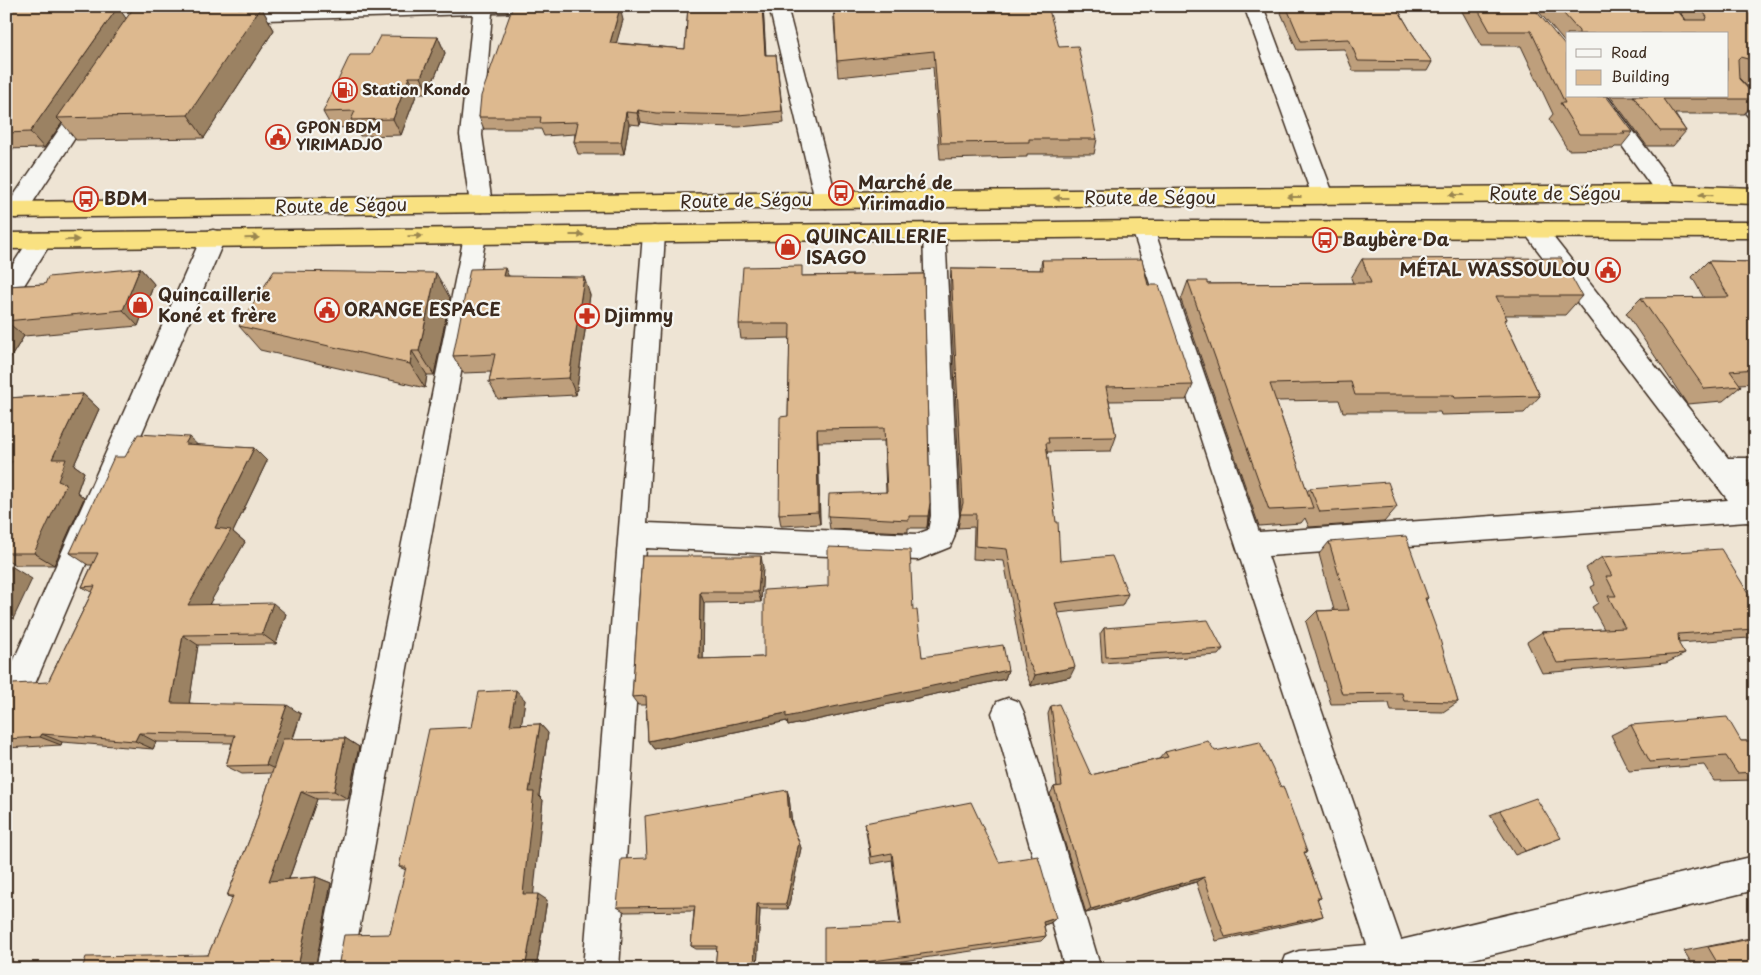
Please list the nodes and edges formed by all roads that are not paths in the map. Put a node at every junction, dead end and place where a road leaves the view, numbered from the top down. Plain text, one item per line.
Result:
1 (548, 6) edge
2 (778, 6) edge
3 (1253, 6) edge
4 (471, 8) edge
5 (206, 15) edge
6 (1728, 81) edge
7 (98, 89) edge
8 (1597, 98) edge
9 (1755, 111) edge
10 (1668, 194) junction
11 (1323, 196) junction
12 (1755, 196) edge
13 (826, 200) junction
14 (481, 204) junction
15 (11, 210) edge
16 (1144, 229) junction
17 (1534, 229) junction
18 (1755, 230) edge
19 (934, 231) junction
20 (654, 234) junction
21 (475, 236) junction
22 (213, 238) junction
23 (6, 241) edge
24 (40, 241) junction
25 (6, 295) edge
26 (1755, 469) edge
27 (1722, 470) junction
28 (1753, 511) edge
29 (632, 535) junction
30 (1250, 546) junction
31 (1008, 713) dead end
32 (6, 715) edge
33 (1755, 873) edge
34 (1391, 965) edge
35 (334, 969) edge
36 (601, 969) edge
37 (1083, 969) edge
38 (1299, 969) edge

1 - 4 street
2 - 13 street
3 - 11 street
4 - 5 street
4 - 14 street
6 - 9 street
7 - 15 street
8 - 10 street
10 -> 11 highway, Route de Ségou
12 -> 10 highway, Route de Ségou
11 -> 13 highway, Route de Ségou
13 - 14 highway, Route de Ségou
14 - 15 highway, Route de Ségou
16 - 17 highway, Route de Ségou
16 - 19 highway, Route de Ségou
16 - 30 street
17 - 18 highway, Route de Ségou
17 - 27 street
19 - 20 highway, Route de Ségou
19 - 29 street
21 -> 20 highway, Route de Ségou
20 - 29 street
22 -> 21 highway, Route de Ségou
21 - 35 street
24 -> 22 highway, Route de Ségou
22 - 32 street
23 - 24 highway, Route de Ségou
24 - 25 street
26 - 27 street
27 - 28 street
28 - 30 street
29 - 36 street
30 - 34 street
31 - 37 street
33 - 34 street
34 - 38 street

